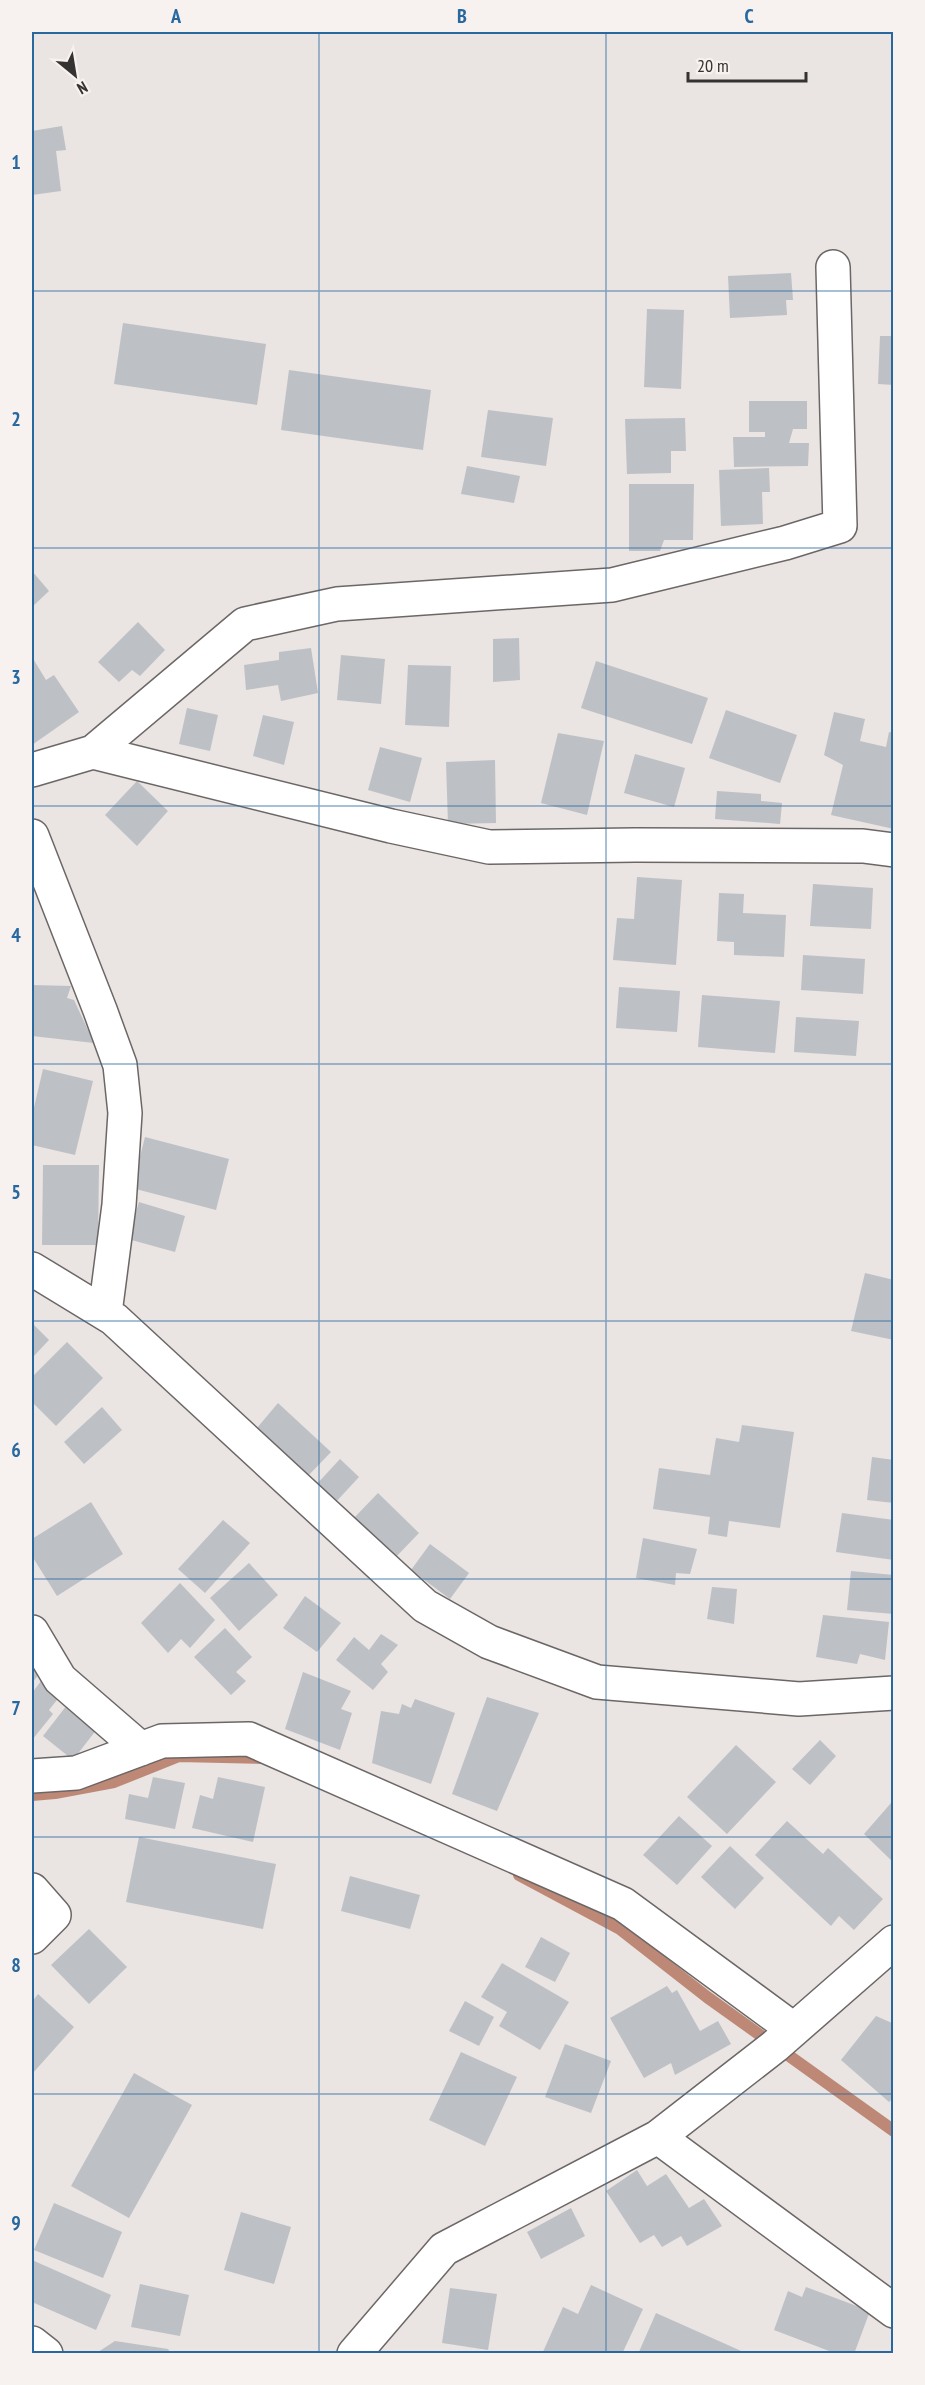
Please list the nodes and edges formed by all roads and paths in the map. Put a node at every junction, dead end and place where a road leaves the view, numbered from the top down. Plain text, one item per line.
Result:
1 (833, 267) dead end
2 (93, 752) junction
3 (32, 770) edge
4 (32, 836) edge
5 (894, 850) edge
6 (32, 1269) edge
7 (105, 1313) junction
8 (32, 1632) edge
9 (894, 1693) edge
10 (141, 1749) junction
11 (32, 1776) edge
12 (32, 1890) edge
13 (32, 1937) edge
14 (894, 1942) edge
15 (793, 2029) junction
16 (658, 2137) junction
17 (894, 2312) edge
18 (32, 2343) edge
19 (46, 2354) edge
20 (354, 2354) edge

1 - 2 street
2 - 3 street
2 - 5 street
4 - 7 street
6 - 7 street
7 - 9 street
8 - 10 street
10 - 11 street
10 - 15 street
12 - 13 street
14 - 15 street
15 - 16 street
16 - 17 street
16 - 20 street
18 - 19 street

